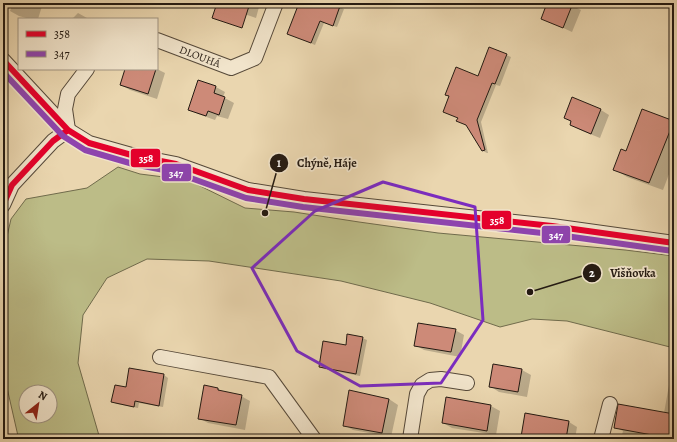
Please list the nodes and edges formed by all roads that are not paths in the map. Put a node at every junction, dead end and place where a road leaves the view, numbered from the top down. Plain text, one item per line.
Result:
1 (276, 3) edge
2 (158, 40) edge
3 (3, 60) edge
4 (86, 70) edge
5 (68, 130) junction
6 (3, 205) edge
7 (674, 243) edge
8 (160, 357) dead end
9 (467, 383) dead end
10 (610, 404) dead end
11 (314, 439) edge
12 (410, 439) edge
13 (601, 439) edge

1 - 2 street, DLOUHÁ
3 - 5 street
4 - 5 street
5 - 6 street
5 - 7 street
8 - 11 street
9 - 12 street
10 - 13 street

